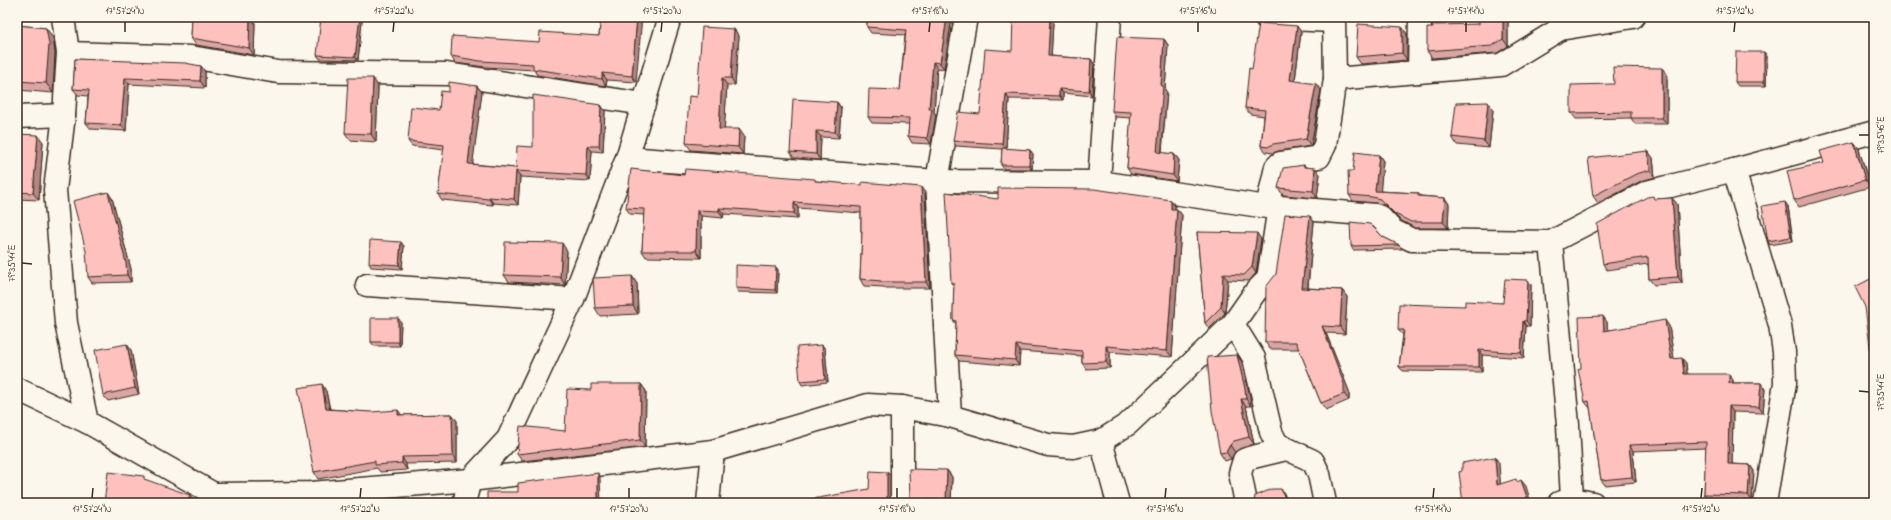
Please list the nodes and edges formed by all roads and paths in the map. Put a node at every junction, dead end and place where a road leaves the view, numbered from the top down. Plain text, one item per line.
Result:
1 (63, 17) edge
2 (670, 17) edge
3 (966, 17) edge
4 (1110, 17) edge
5 (1420, 17) edge
6 (1633, 17) edge
7 (1266, 18) dead end
8 (1334, 19) edge
9 (1560, 23) edge
10 (68, 52) junction
11 (1419, 72) junction
12 (1335, 79) junction
13 (644, 104) junction
14 (64, 115) junction
15 (17, 118) edge
16 (1874, 132) edge
17 (627, 158) junction
18 (1734, 170) junction
19 (937, 181) junction
20 (1099, 182) junction
21 (1273, 207) junction
22 (1551, 242) junction
23 (367, 285) dead end
24 (573, 299) junction
25 (1233, 324) junction
26 (17, 389) edge
27 (902, 407) junction
28 (950, 416) junction
29 (87, 422) junction
30 (1101, 441) junction
31 (1286, 449) junction
32 (713, 451) junction
33 (470, 480) junction
34 (212, 498) edge
35 (311, 498) edge
36 (1565, 501) edge
37 (464, 503) edge
38 (708, 503) edge
39 (902, 503) edge
40 (1118, 503) edge
41 (1246, 503) edge
42 (1325, 503) edge
43 (1593, 503) edge
44 (1765, 503) edge

1 - 10 street
2 - 13 street
3 - 19 street
4 - 20 street
5 - 11 street
6 - 9 street
7 - 8 street
8 - 12 street
9 - 11 street
10 - 13 street
10 - 14 street
11 - 12 street
12 - 21 street
13 - 17 street
14 - 15 street
14 - 29 street
16 - 18 street
17 - 19 street
17 - 24 street
18 - 22 street
18 - 44 street
19 - 20 street
19 - 28 street
20 - 21 street
21 - 22 street
21 - 25 street
22 - 36 street
23 - 24 street
24 - 33 street
25 - 30 street
25 - 31 street
26 - 29 street
27 - 28 street
27 - 32 street
27 - 39 street
28 - 30 street
29 - 34 street
30 - 40 street
31 - 41 street
31 - 42 street
32 - 33 street
32 - 38 street
33 - 35 street
33 - 37 street
34 - 35 street
36 - 43 street

